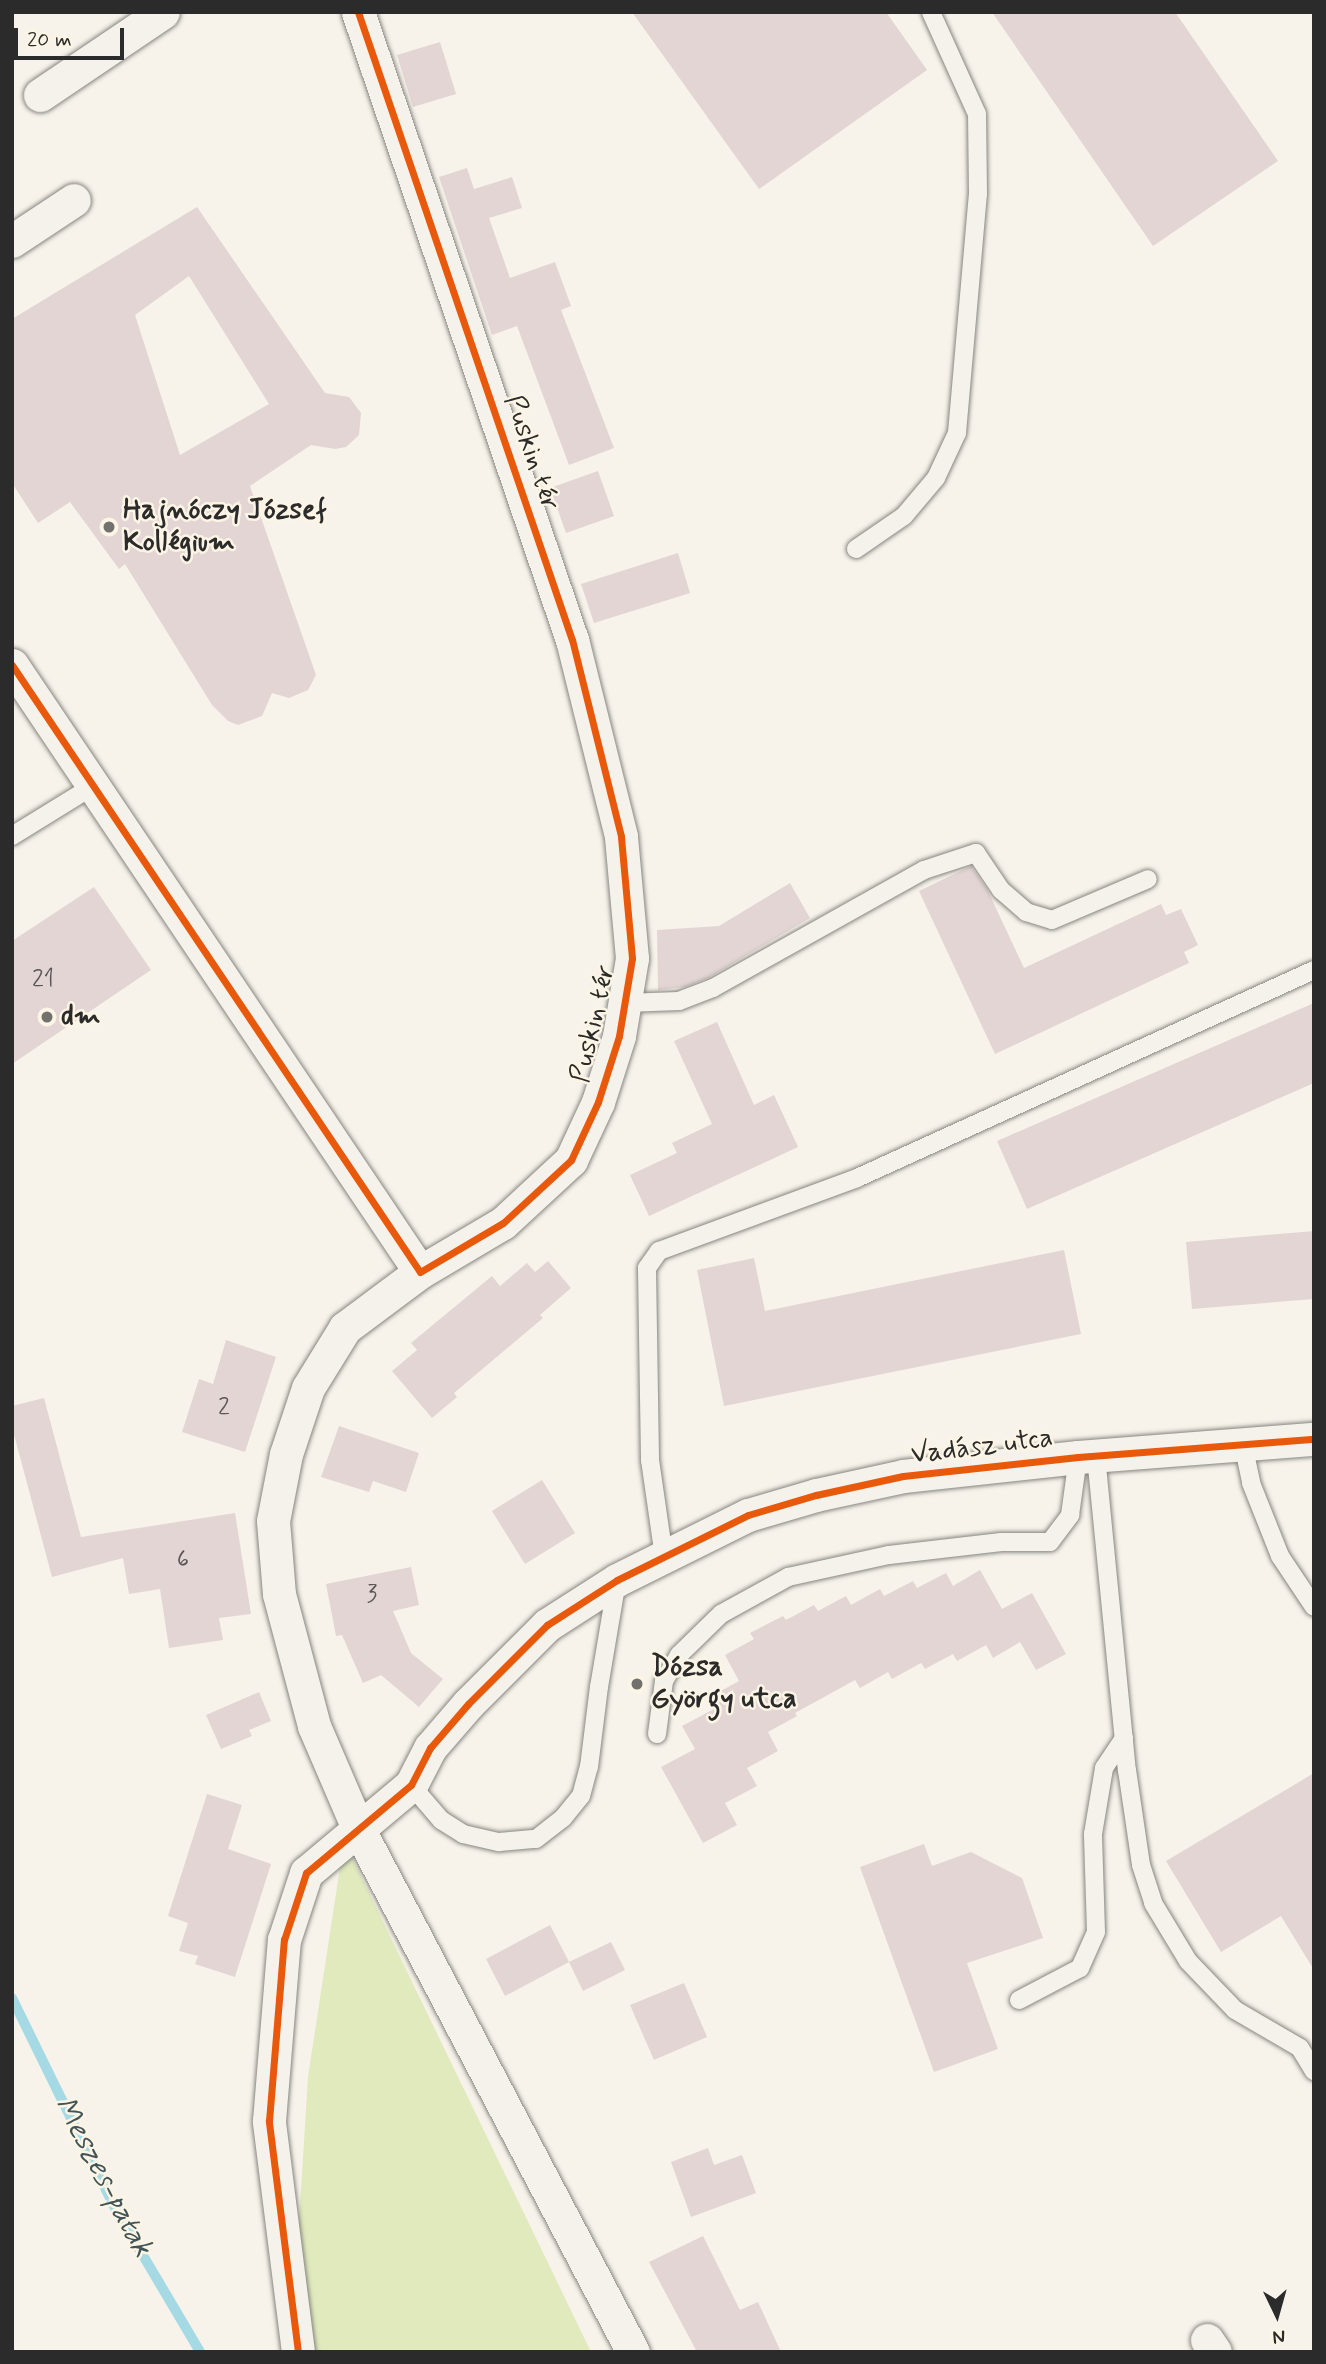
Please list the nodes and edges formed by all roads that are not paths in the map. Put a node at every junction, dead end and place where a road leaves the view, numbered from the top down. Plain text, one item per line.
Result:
1 (163, 12) edge
2 (358, 12) edge
3 (931, 12) edge
4 (40, 95) dead end
5 (74, 200) dead end
6 (12, 242) edge
7 (856, 549) dead end
8 (12, 665) edge
9 (93, 786) junction
10 (12, 836) edge
11 (1148, 879) dead end
12 (1314, 970) edge
13 (625, 1003) junction
14 (419, 1272) junction
15 (1314, 1439) edge
16 (1243, 1444) junction
17 (1087, 1456) junction
18 (664, 1557) junction
19 (617, 1580) junction
20 (1314, 1607) edge
21 (657, 1734) dead end
22 (1124, 1738) junction
23 (411, 1785) junction
24 (358, 1828) junction
25 (1019, 2000) dead end
26 (1314, 2071) edge
27 (298, 2352) edge
28 (633, 2352) edge

1 - 4 street
2 - 13 street, Puskin tér
3 - 7 lane
5 - 6 street
8 - 9 street
9 - 10 lane
9 - 14 street
11 - 13 lane
12 - 18 lane
13 - 14 street, Puskin tér
14 - 24 street, Puskin tér
15 - 16 street, Vadász utca
16 - 17 street, Vadász utca
16 - 20 lane
17 - 18 street, Vadász utca
17 - 21 lane
17 - 22 lane
18 - 19 street, Vadász utca
19 - 23 street, Vadász utca
19 - 23 lane
22 - 25 lane
22 - 26 lane
23 - 24 street, Vadász utca
24 - 27 street, Vadász utca
24 - 28 street

